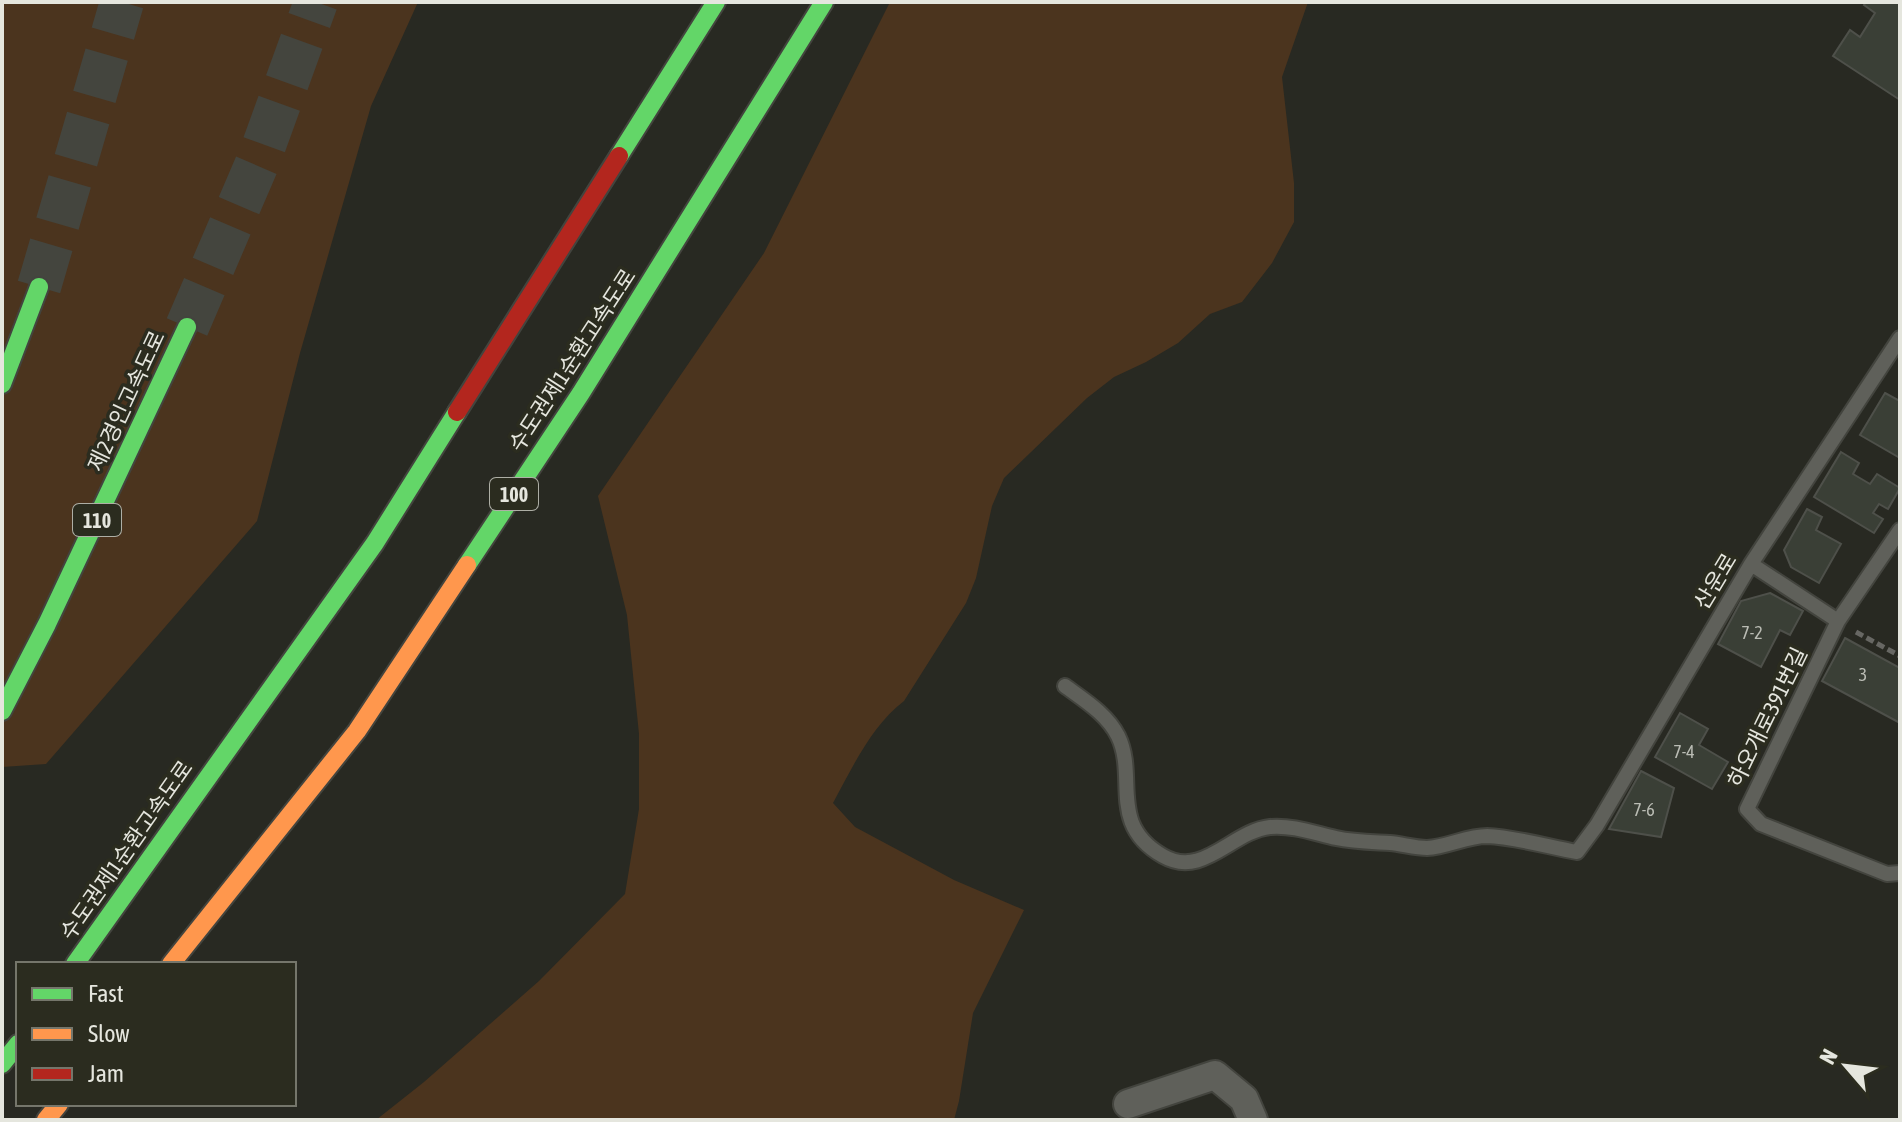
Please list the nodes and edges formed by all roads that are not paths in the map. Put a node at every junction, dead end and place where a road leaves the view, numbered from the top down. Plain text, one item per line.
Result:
1 (716, 2) edge
2 (824, 2) edge
3 (39, 287) tunnel mouth
4 (187, 327) tunnel mouth
5 (1900, 338) edge
6 (2, 384) edge
7 (1900, 530) edge
8 (1751, 564) junction
9 (1838, 621) junction
10 (1065, 686) dead end
11 (2, 711) edge
12 (1900, 873) edge
13 (76, 962) edge
14 (173, 962) edge
15 (16, 1046) edge
16 (2, 1064) edge
17 (1128, 1104) dead end
18 (1253, 1120) edge

1 - 13 highway, 수도권제1순환고속도로
2 - 14 highway, 수도권제1순환고속도로 / 100
3 - 6 highway
4 - 11 highway, 제2경인고속도로 / 110
5 - 8 lane, 산운로
7 - 9 lane, 하오개로391번길
8 - 9 lane
8 - 10 lane, 산운로
9 - 12 lane, 하오개로391번길
15 - 16 highway
17 - 18 street

